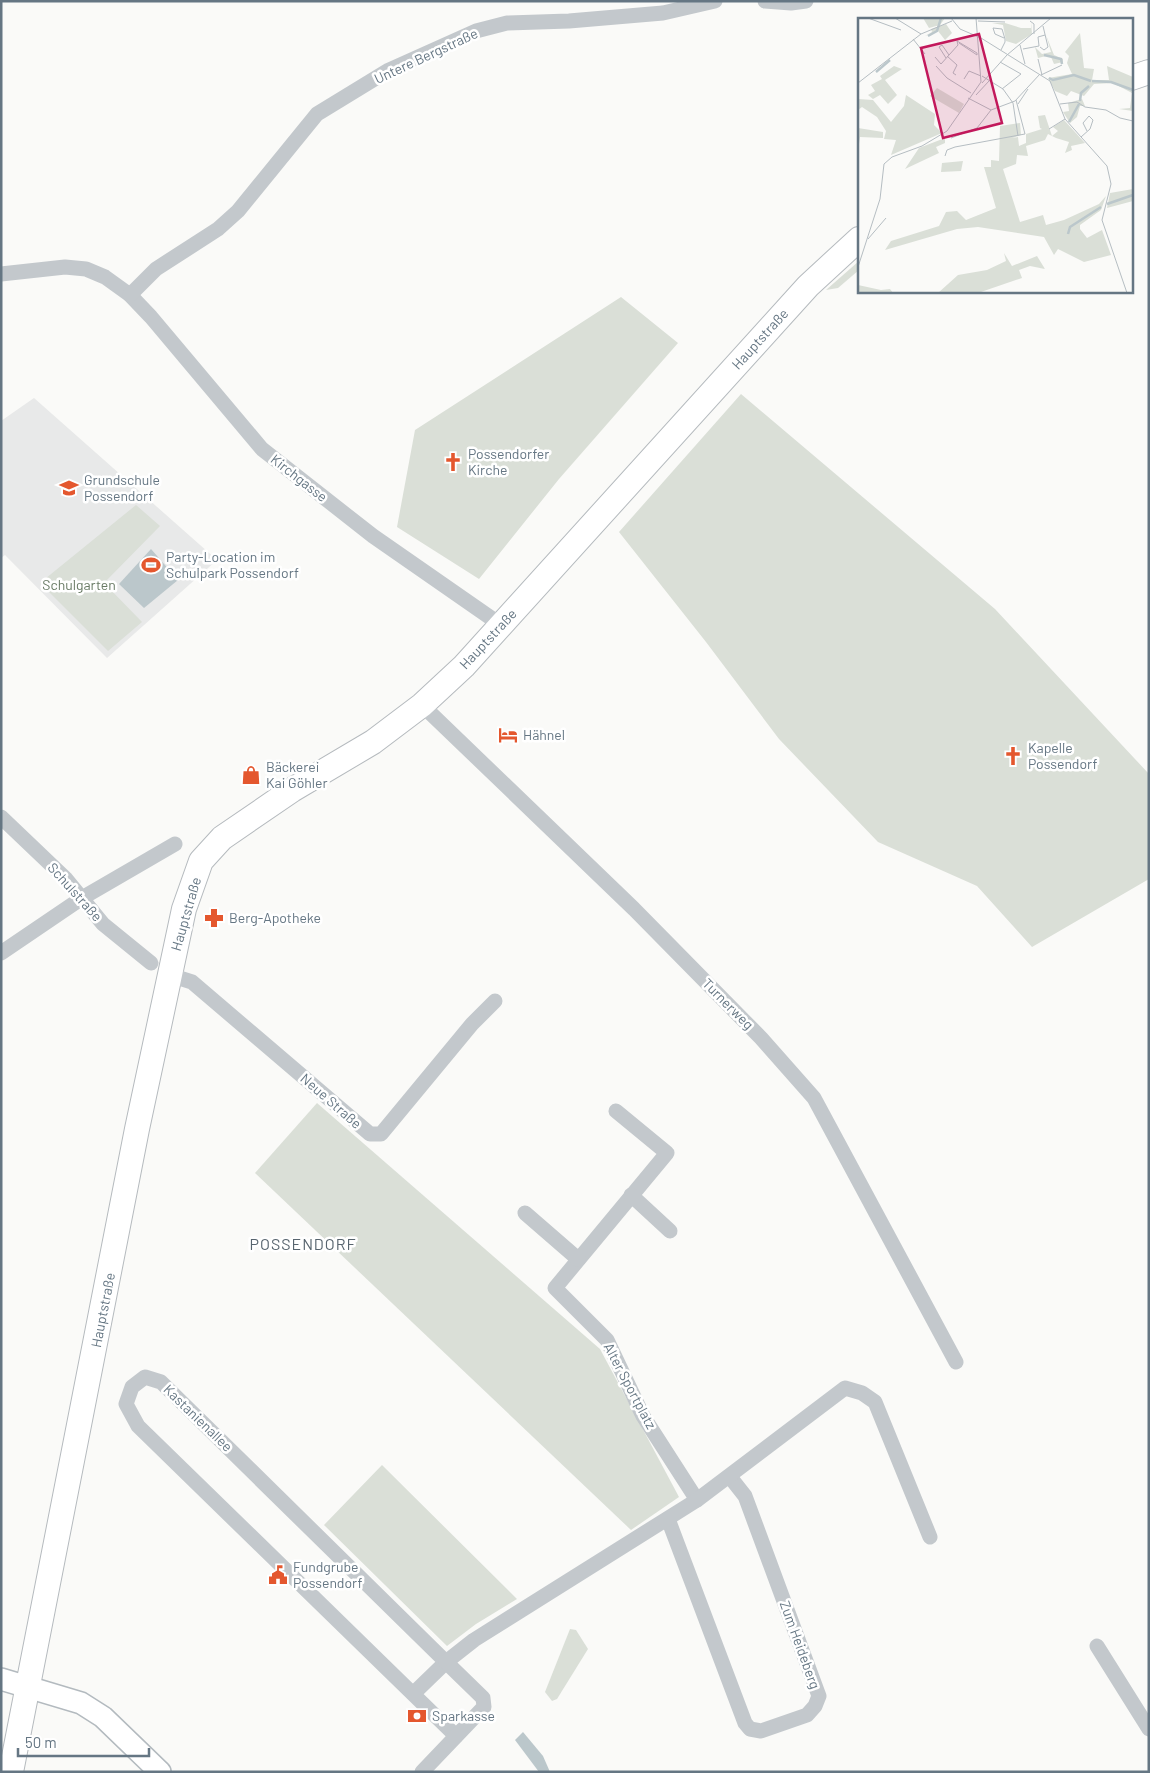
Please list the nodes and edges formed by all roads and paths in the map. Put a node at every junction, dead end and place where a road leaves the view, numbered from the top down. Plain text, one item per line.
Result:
1 (715, 1) edge
2 (765, 1) edge
3 (806, 1) edge
4 (1149, 72) edge
5 (1132, 78) edge
6 (858, 240) edge
7 (1, 274) edge
8 (130, 295) junction
9 (501, 625) junction
10 (422, 705) junction
11 (1, 817) edge
12 (175, 844) dead end
13 (82, 898) junction
14 (1, 953) edge
15 (160, 969) junction
16 (494, 1001) dead end
17 (616, 1110) dead end
18 (632, 1195) junction
19 (525, 1213) dead end
20 (670, 1231) dead end
21 (578, 1259) junction
22 (956, 1362) dead end
23 (730, 1477) junction
24 (697, 1500) junction
25 (668, 1520) junction
26 (930, 1537) dead end
27 (1096, 1646) dead end
28 (446, 1662) junction
29 (1, 1679) edge
30 (29, 1688) junction
31 (414, 1693) junction
32 (1149, 1729) edge
33 (456, 1736) junction
34 (11, 1772) edge
35 (160, 1772) edge
36 (422, 1772) edge

1 - 8 street, Untere Bergstraße
2 - 3 street
4 - 5 main road
6 - 9 main road, Hauptstraße
7 - 8 street, Kirchgasse
8 - 9 street, Kirchgasse
9 - 10 main road, Hauptstraße
10 - 15 main road, Hauptstraße
10 - 22 street, Turnerweg
11 - 13 street, Schulstraße
12 - 13 street
13 - 14 street
13 - 15 street, Schulstraße
15 - 16 street, Neue Straße
15 - 30 main road, Hauptstraße
17 - 18 street, Alter Sportplatz
18 - 20 street
18 - 21 street, Alter Sportplatz
19 - 21 street
21 - 24 street, Alter Sportplatz
23 - 24 street
23 - 25 street, Zum Heideberg
23 - 26 street
24 - 25 street
25 - 28 street
27 - 32 street
28 - 31 street
28 - 31 street, Kastanienallee
28 - 33 street
29 - 30 main road
30 - 34 main road, Hauptstraße
30 - 35 main road
31 - 33 street, Kastanienallee
33 - 36 street

